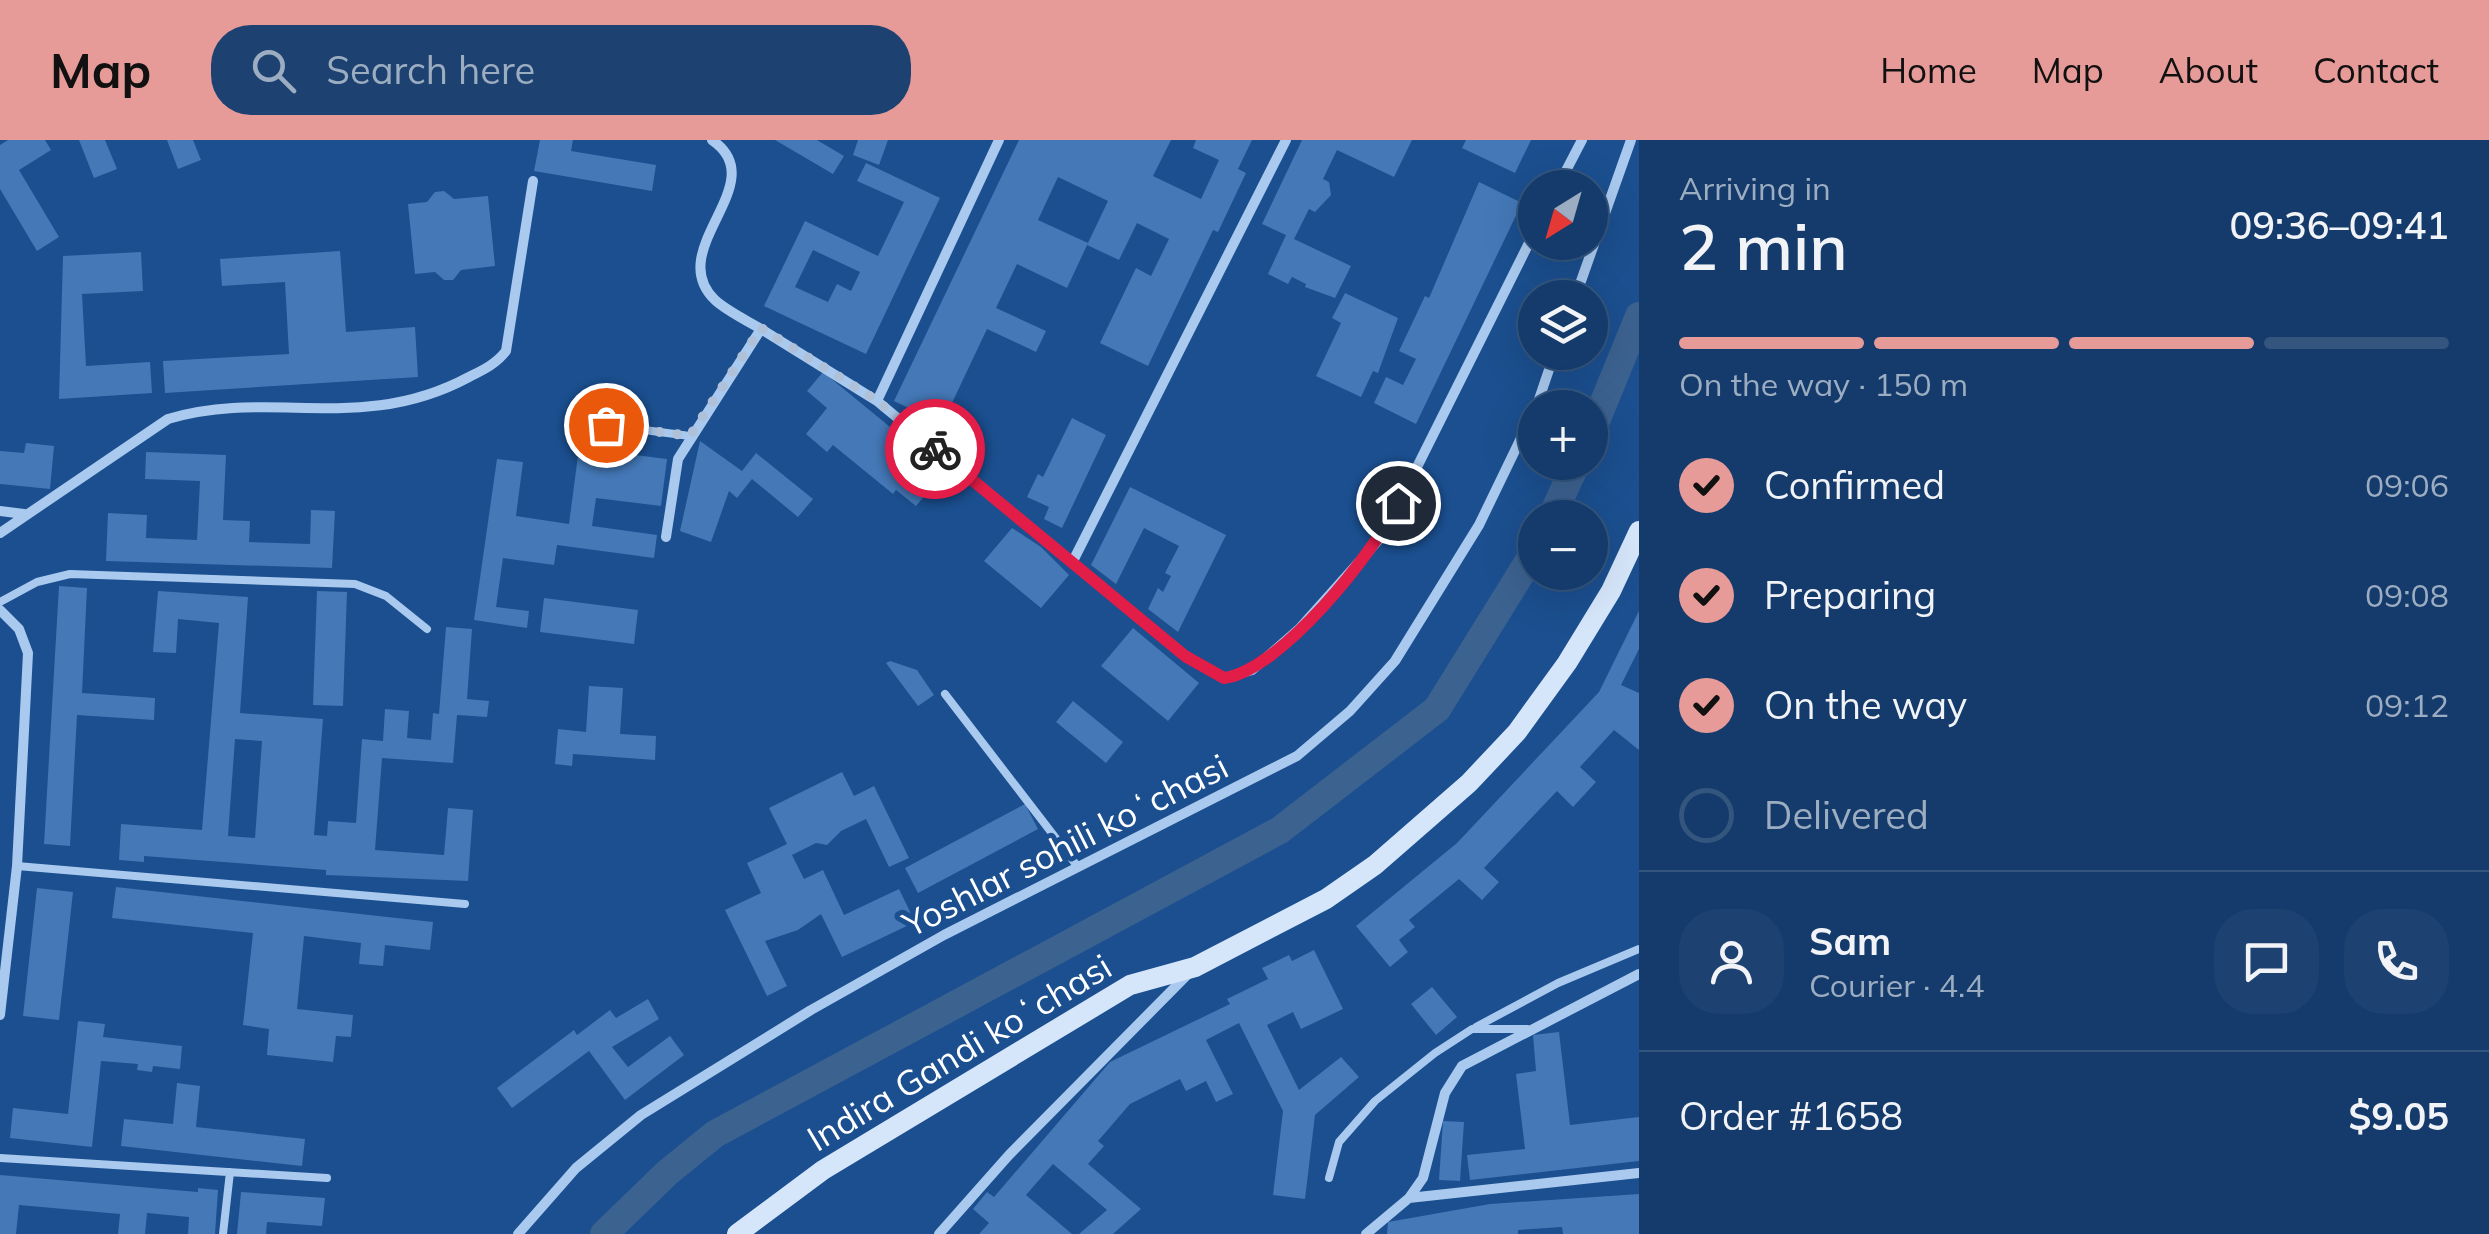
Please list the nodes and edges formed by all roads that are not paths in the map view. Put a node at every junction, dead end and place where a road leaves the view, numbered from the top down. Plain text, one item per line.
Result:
1 (712, 140) edge
2 (999, 140) edge
3 (1286, 140) edge
4 (1582, 140) edge
5 (1630, 140) edge
6 (1567, 170) edge
7 (533, 181) dead end
8 (1520, 260) edge
9 (1581, 280) edge
10 (761, 328) junction
11 (876, 400) junction
12 (606, 425) dead end
13 (690, 436) junction
14 (1518, 443) edge
15 (0, 511) edge
16 (25, 514) junction
17 (1639, 532) edge
18 (0, 533) edge
19 (666, 537) dead end
20 (1074, 562) junction
21 (0, 602) edge
22 (0, 610) edge
23 (427, 628) dead end
24 (945, 694) dead end
25 (17, 866) junction
26 (1078, 867) junction
27 (465, 904) dead end
28 (1639, 949) edge
29 (1194, 968) junction
30 (1639, 974) edge
31 (0, 1016) edge
32 (1472, 1029) junction
33 (1527, 1029) junction
34 (0, 1158) edge
35 (230, 1172) junction
36 (1639, 1172) edge
37 (328, 1178) dead end
38 (1329, 1178) dead end
39 (1409, 1198) junction
40 (223, 1234) edge
41 (518, 1234) edge
42 (736, 1234) edge
43 (939, 1234) edge
44 (1366, 1234) edge

1 - 10 street
2 - 11 street
3 - 20 street
4 - 6 street
5 - 9 street
7 - 16 street
8 - 20 street
10 - 11 street
10 - 13 street
11 - 20 street
12 - 13 lane
13 - 19 street
14 - 26 street, Yoshlar sohili koʻchasi
15 - 16 street
16 - 18 street
17 - 29 street, Indira Gandi koʻchasi
21 - 23 lane
22 - 25 street
24 - 26 lane
25 - 27 lane
25 - 31 street
26 - 41 street, Yoshlar sohili koʻchasi
28 - 32 lane
29 - 42 street, Indira Gandi koʻchasi
29 - 43 street
30 - 33 street
32 - 33 lane
32 - 38 lane
33 - 39 street
34 - 35 lane
35 - 37 lane
35 - 40 lane
36 - 39 street
39 - 44 street

